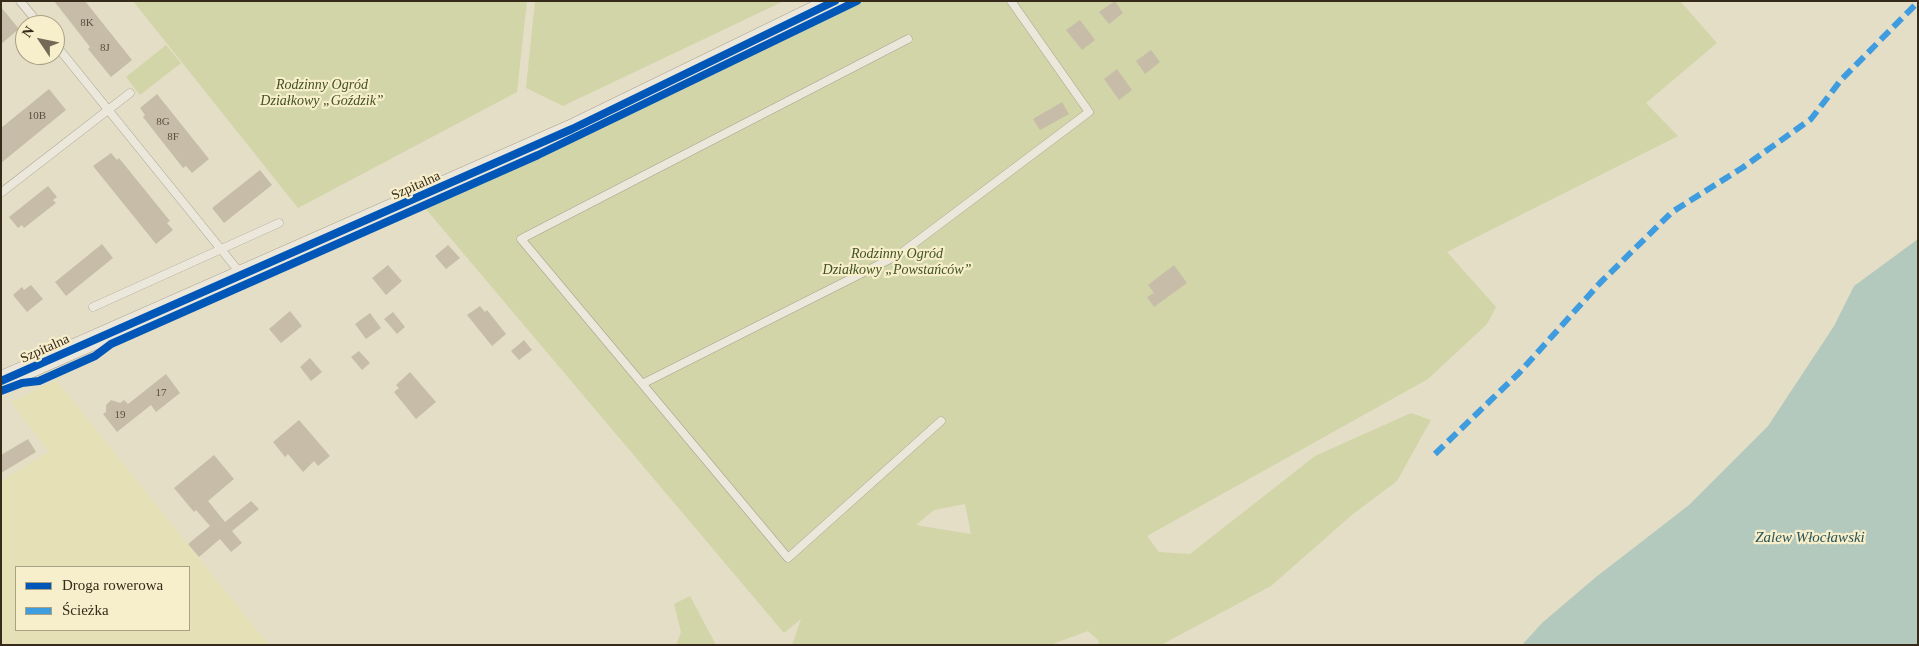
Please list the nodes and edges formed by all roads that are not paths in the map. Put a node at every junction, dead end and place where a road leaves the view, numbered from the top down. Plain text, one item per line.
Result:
1 (20, 1) edge
2 (835, 1) edge
3 (1011, 1) edge
4 (32, 15) edge
5 (908, 39) dead end
6 (65, 56) edge
7 (130, 93) dead end
8 (108, 109) junction
9 (2, 192) edge
10 (279, 223) dead end
11 (220, 248) junction
12 (242, 275) junction
13 (94, 306) dead end
14 (1, 381) edge
15 (644, 383) junction
16 (941, 421) dead end

1 - 4 lane
2 - 12 street, Szpitalna
3 - 15 lane
5 - 15 lane
6 - 8 lane
7 - 8 lane
8 - 9 lane
8 - 11 lane
10 - 11 lane
11 - 12 lane
11 - 13 lane
12 - 14 street, Szpitalna
15 - 16 lane

